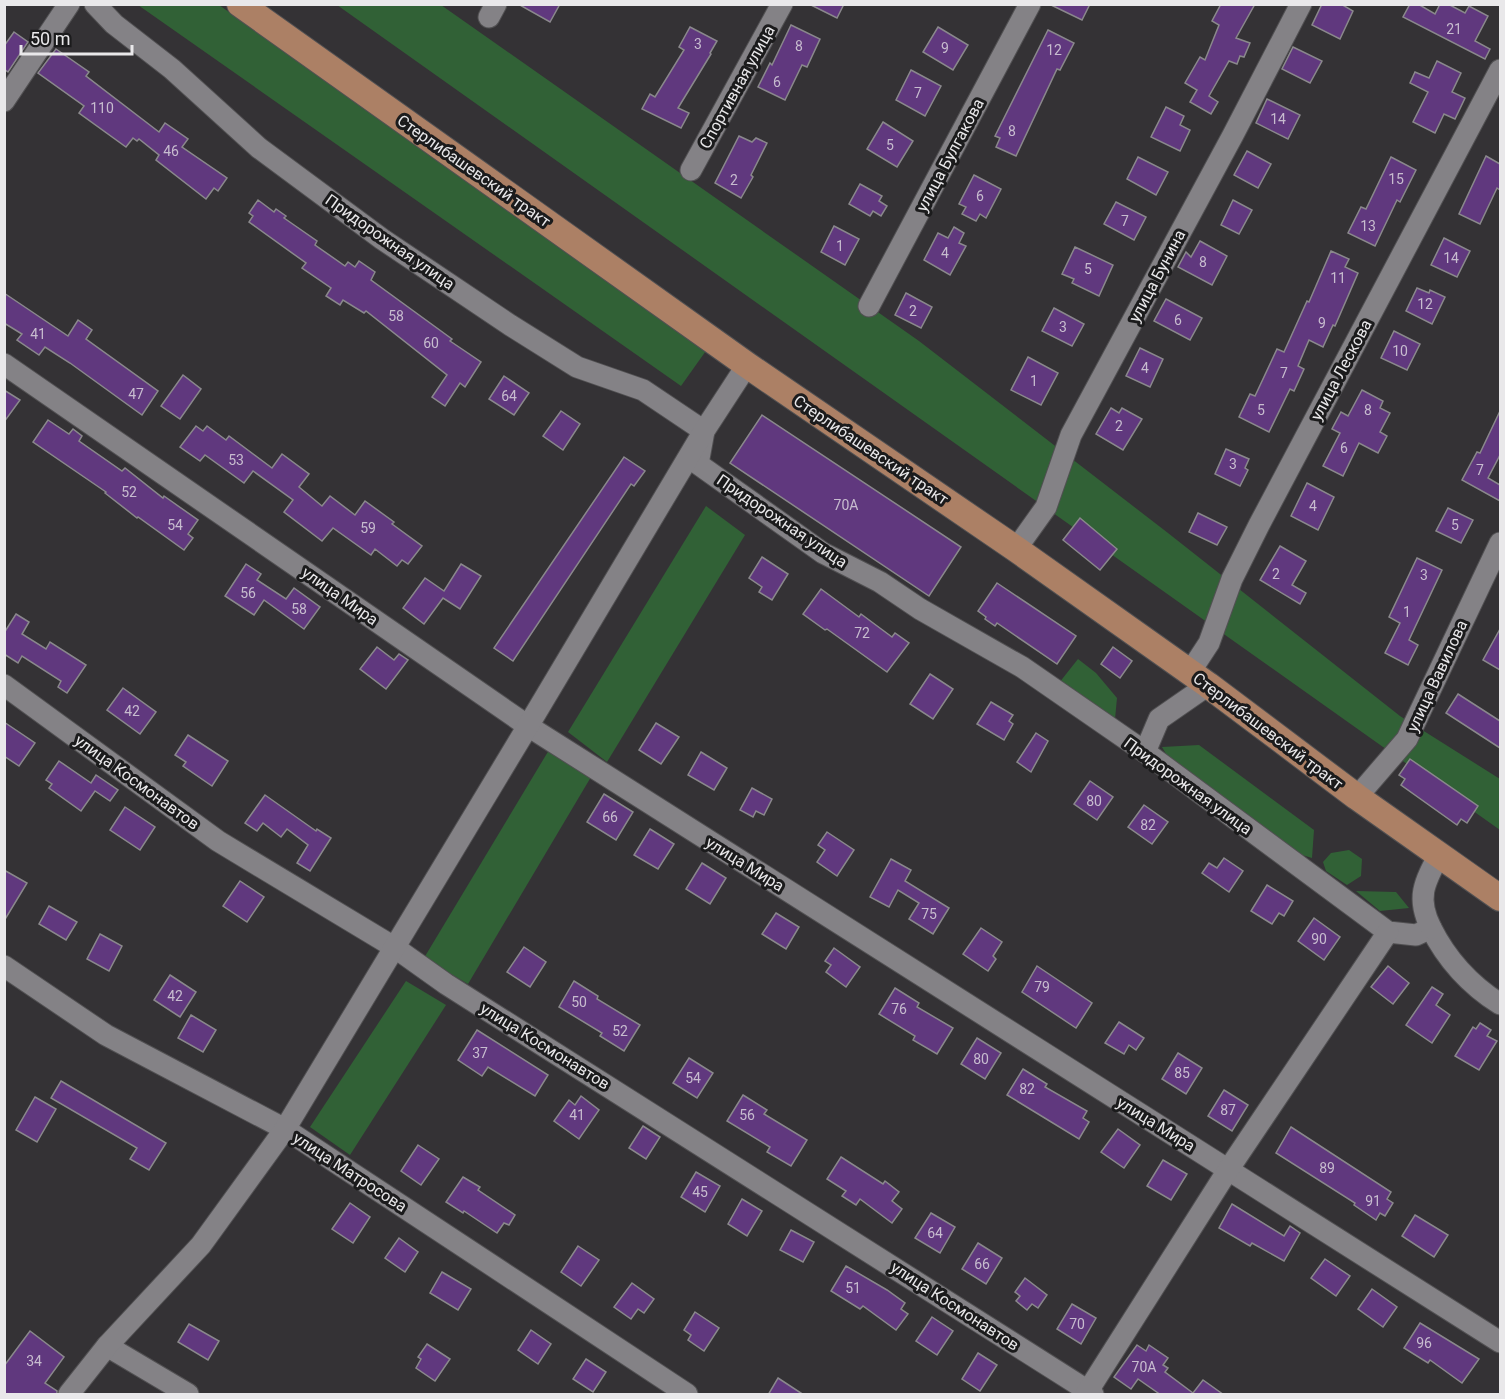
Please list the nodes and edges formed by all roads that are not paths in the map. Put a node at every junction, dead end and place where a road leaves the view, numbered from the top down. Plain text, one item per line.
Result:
1 (69, 4) edge
2 (95, 4) edge
3 (240, 4) edge
4 (782, 4) edge
5 (1030, 4) edge
6 (1300, 4) edge
7 (1500, 70) edge
8 (4, 101) edge
9 (692, 170) dead end
10 (869, 306) dead end
11 (4, 364) edge
12 (747, 365) junction
13 (704, 431) junction
14 (1500, 543) edge
15 (1016, 549) junction
16 (1199, 679) junction
17 (4, 685) edge
18 (528, 726) junction
19 (1145, 752) junction
20 (1357, 797) junction
21 (1439, 855) junction
22 (1500, 898) edge
23 (1431, 928) junction
24 (1388, 932) junction
25 (394, 947) junction
26 (4, 966) edge
27 (1500, 1004) edge
28 (285, 1129) junction
29 (1228, 1170) junction
30 (1500, 1342) edge
31 (107, 1346) junction
32 (1089, 1394) edge
33 (69, 1395) edge
34 (188, 1395) edge
35 (687, 1395) edge

1 - 8 street
2 - 13 street, Придорожная улица
3 - 12 main road, Стерлибашевский тракт
4 - 9 street, Спортивная улица
5 - 10 street, улица Булгакова
6 - 15 street, улица Бунина
7 - 16 street, улица Лескова
11 - 18 street, улица Мира
12 - 13 street
12 - 15 main road, Стерлибашевский тракт
13 - 18 street
13 - 19 street, Придорожная улица
14 - 20 street, улица Вавилова
15 - 16 main road, Стерлибашевский тракт
16 - 19 street
16 - 20 main road, Стерлибашевский тракт
17 - 25 street, улица Космонавтов
18 - 25 street
18 - 29 street, улица Мира
19 - 24 street, Придорожная улица
20 - 21 main road, Стерлибашевский тракт
21 - 22 main road, Стерлибашевский тракт
21 - 23 street
23 - 24 street
23 - 27 street
24 - 29 street
25 - 28 street
25 - 32 street, улица Космонавтов
26 - 28 street, улица Матросова
28 - 31 street
28 - 35 street, улица Матросова
29 - 30 street, улица Мира
29 - 32 street
31 - 33 street
31 - 34 street

